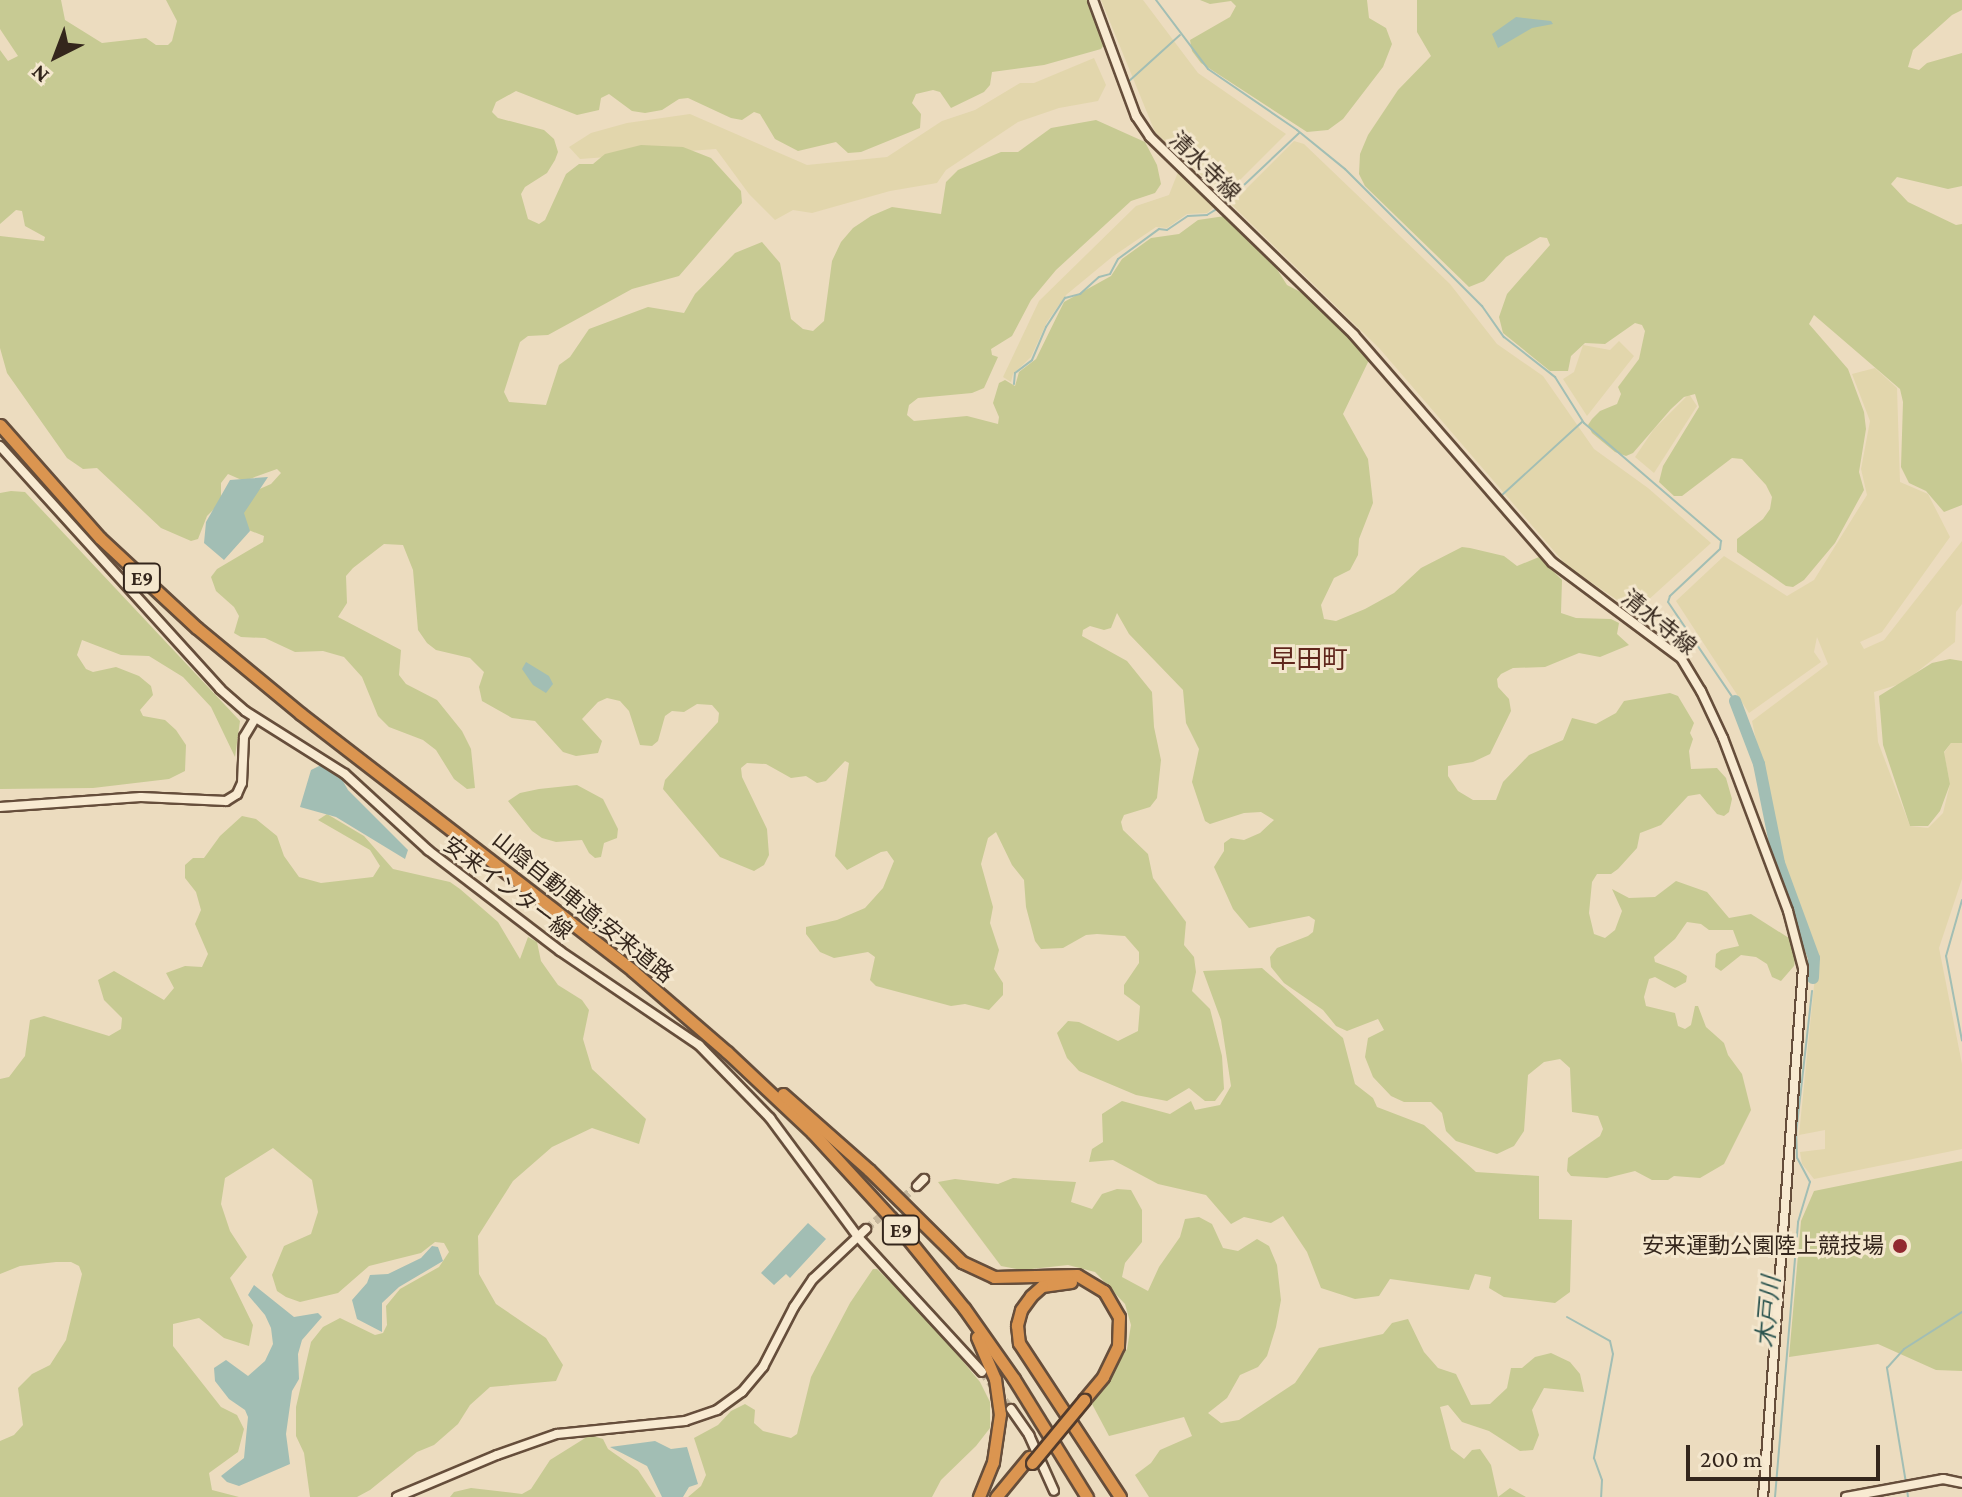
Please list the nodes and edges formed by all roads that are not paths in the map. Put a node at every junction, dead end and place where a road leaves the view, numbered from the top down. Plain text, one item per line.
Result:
1 (1093, 0) edge
2 (0, 425) edge
3 (0, 446) edge
4 (255, 719) junction
5 (0, 807) edge
6 (684, 1013) junction
7 (866, 1229) tunnel mouth
8 (858, 1237) junction
9 (964, 1308) junction
10 (982, 1372) tunnel mouth
11 (1083, 1397) junction
12 (1011, 1409) tunnel mouth
13 (1031, 1460) junction
14 (1962, 1483) edge
15 (1054, 1491) dead end
16 (397, 1497) edge
17 (979, 1497) edge
18 (996, 1497) edge
19 (1004, 1497) edge
20 (1089, 1497) edge
21 (1120, 1497) edge
22 (1763, 1497) edge
23 (1846, 1497) edge

1 - 22 main road, 清水寺線
2 - 6 highway, 山陰自動車道;安来道路 / E9
3 - 4 main road, 安来インター線
4 - 5 main road
4 - 8 main road, 安来インター線
6 - 9 highway, 山陰自動車道;安来道路 / E9
6 - 11 highway
7 - 8 main road
8 - 10 main road, 安来インター線
8 - 16 main road
9 - 17 highway
9 - 20 highway, 山陰自動車道;安来道路 / E9
11 - 13 highway
11 - 21 highway
12 - 15 main road
13 - 18 highway
13 - 19 highway
14 - 23 main road

